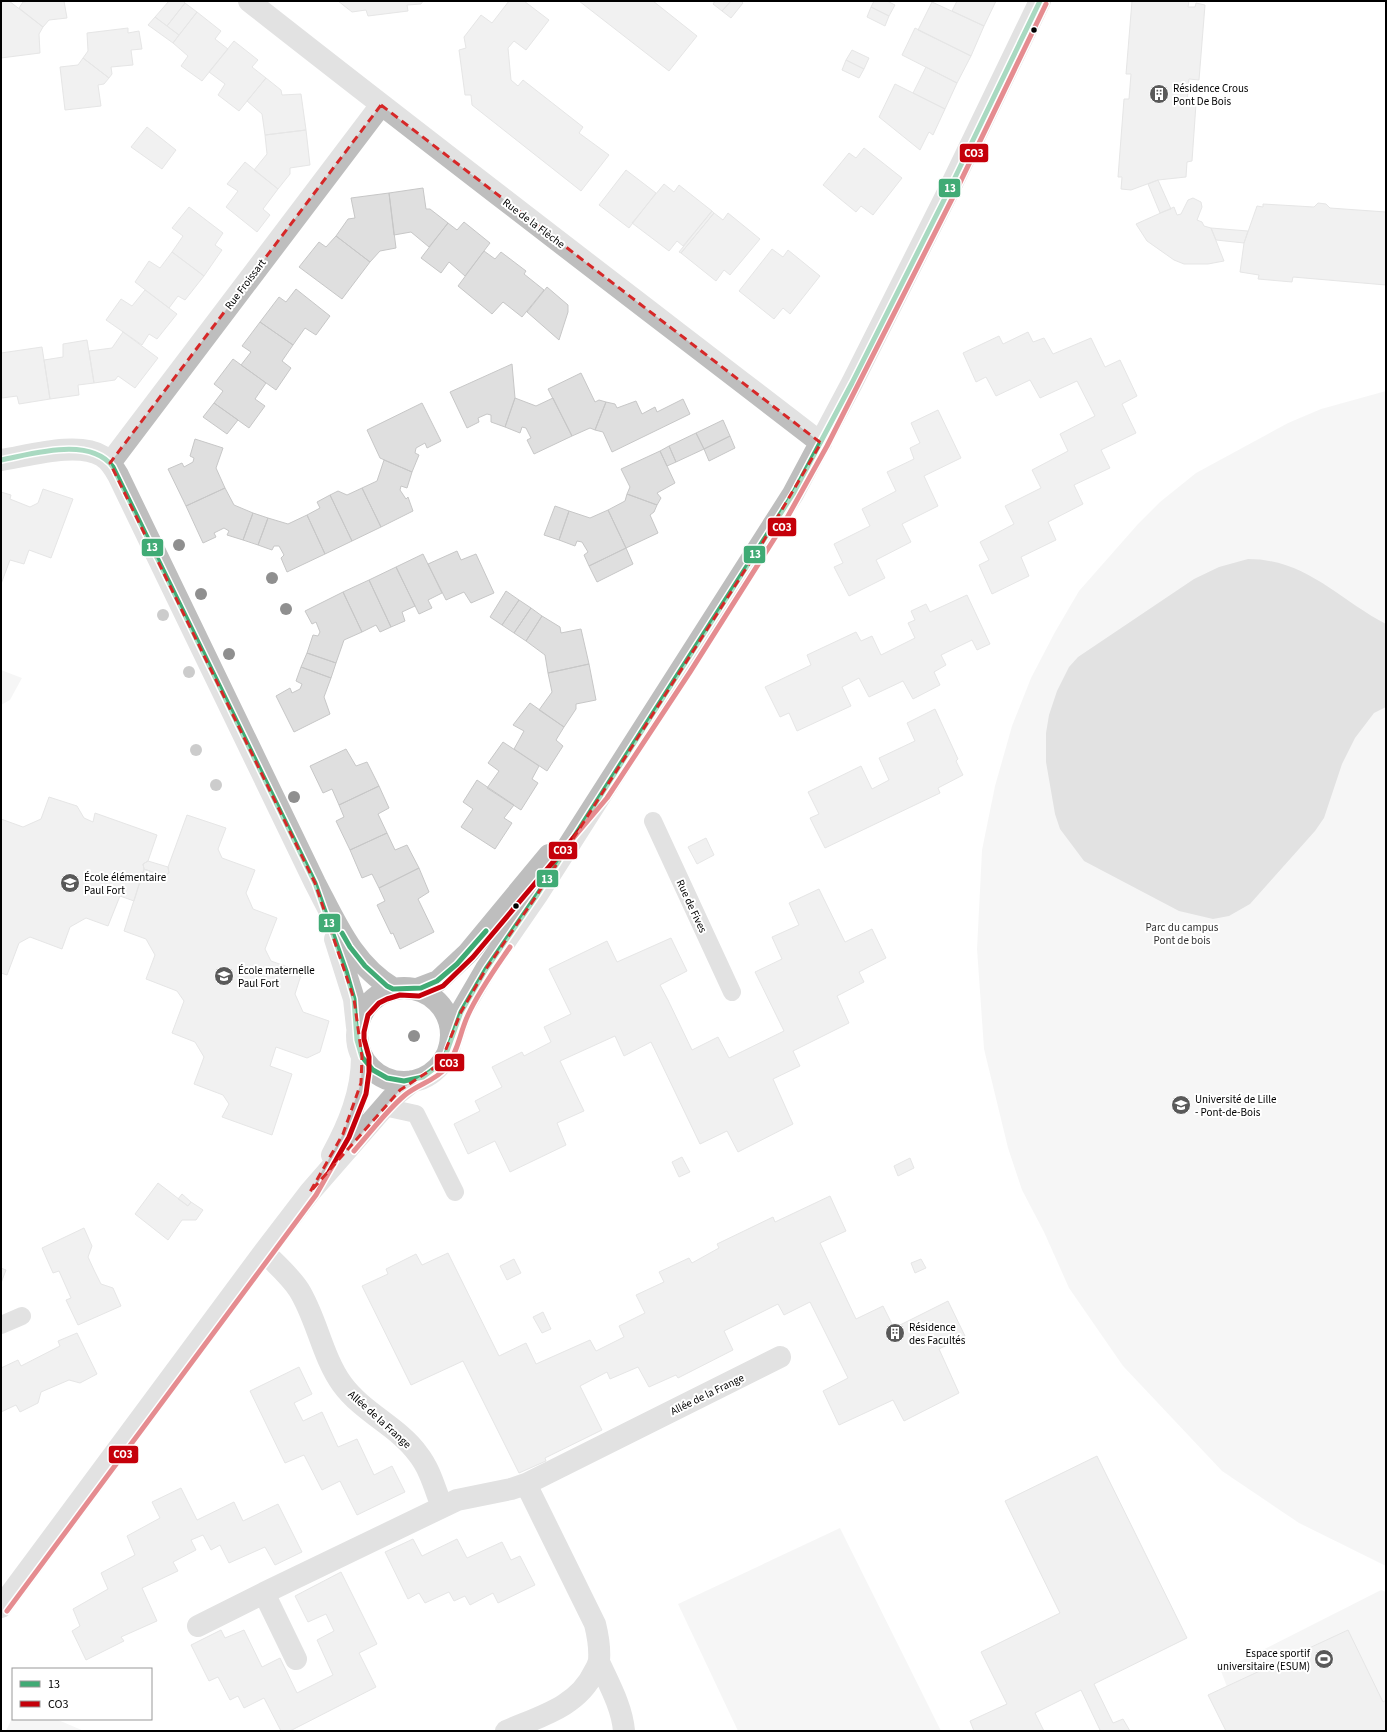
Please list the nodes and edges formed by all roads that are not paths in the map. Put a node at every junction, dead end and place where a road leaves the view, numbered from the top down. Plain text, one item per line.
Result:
1 (249, 1) edge
2 (1040, 1) edge
3 (381, 105) junction
4 (821, 443) junction
5 (1, 460) edge
6 (110, 463) junction
7 (601, 794) junction
8 (653, 821) dead end
9 (315, 883) junction
10 (394, 989) junction
11 (417, 989) junction
12 (732, 992) dead end
13 (357, 1032) junction
14 (450, 1044) junction
15 (362, 1057) junction
16 (413, 1081) junction
17 (384, 1107) junction
18 (310, 1192) junction
19 (455, 1192) dead end
20 (264, 1252) junction
21 (22, 1316) dead end
22 (1, 1325) edge
23 (780, 1357) dead end
24 (526, 1484) junction
25 (442, 1507) junction
26 (264, 1593) junction
27 (1, 1607) edge
28 (198, 1626) dead end
29 (296, 1660) dead end
30 (599, 1662) junction
31 (506, 1731) edge
32 (624, 1731) edge

1 - 3 street, Rue de la Flèche
2 - 4 street
3 - 4 street, Rue de la Flèche
3 - 6 street, Rue Froissart
4 - 7 street
5 - 6 street
6 - 9 street
7 - 11 street
7 - 14 street
8 - 12 lane, Rue de Fives
9 - 10 street
9 - 13 street
10 - 11 street
10 - 13 street
11 - 14 street
13 - 15 street
14 - 16 street
15 - 16 street
15 - 18 street
16 - 17 street
17 - 18 street
17 - 19 lane
18 - 20 street
20 - 25 street, Allée de la Frange
20 - 27 street
21 - 22 lane
23 - 24 street, Allée de la Frange
24 - 25 street, Allée de la Frange
24 - 30 street
25 - 26 street, Allée de la Frange
26 - 28 street, Allée de la Frange
26 - 29 street
30 - 31 street
30 - 32 street

